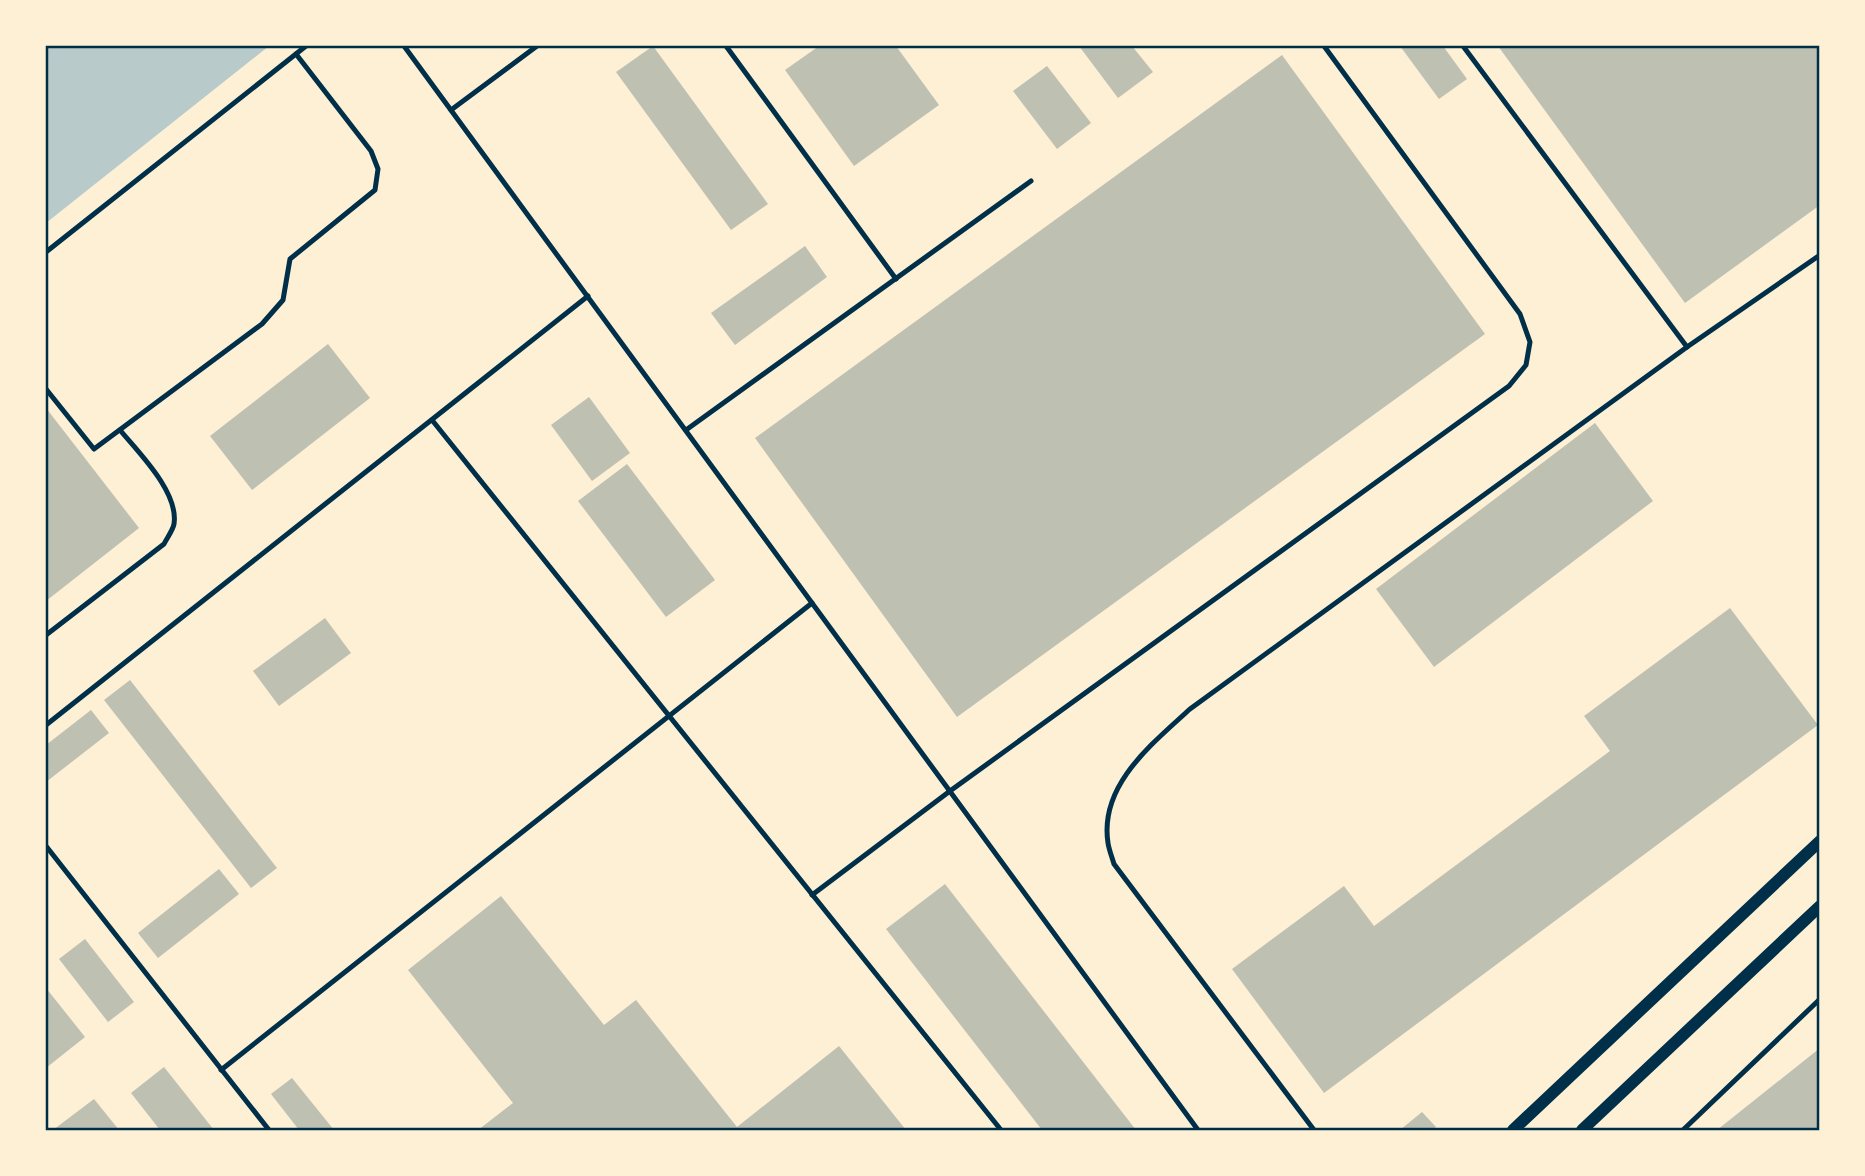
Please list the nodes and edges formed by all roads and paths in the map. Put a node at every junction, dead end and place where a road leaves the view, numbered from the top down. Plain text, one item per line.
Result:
1 (306, 46) edge
2 (404, 46) edge
3 (537, 46) edge
4 (726, 46) edge
5 (1324, 46) edge
6 (1463, 46) edge
7 (296, 54) junction
8 (452, 110) junction
9 (1031, 181) dead end
10 (46, 252) edge
11 (1819, 255) edge
12 (896, 279) junction
13 (588, 296) junction
14 (1687, 347) junction
15 (46, 389) edge
16 (432, 420) junction
17 (120, 430) junction
18 (686, 430) junction
19 (812, 603) junction
20 (46, 635) edge
21 (668, 716) junction
22 (46, 725) edge
23 (950, 792) junction
24 (1819, 841) edge
25 (46, 846) edge
26 (812, 895) junction
27 (1819, 906) edge
28 (1819, 999) edge
29 (222, 1070) junction
30 (269, 1130) edge
31 (1001, 1130) edge
32 (1198, 1130) edge
33 (1314, 1130) edge
34 (1513, 1130) edge
35 (1582, 1130) edge
36 (1683, 1130) edge

1 - 7 lane
2 - 8 lane
3 - 8 lane
4 - 12 lane
5 - 23 lane
6 - 14 lane
7 - 10 lane
7 - 17 lane
8 - 13 lane
9 - 12 lane
11 - 14 lane
12 - 18 lane
13 - 16 lane
13 - 18 lane
14 - 33 lane
15 - 17 lane
16 - 21 lane
16 - 22 lane
17 - 20 lane
18 - 19 lane
19 - 21 lane
19 - 23 lane
21 - 26 lane
21 - 29 lane
23 - 26 lane
23 - 32 lane
24 - 34 street
25 - 29 lane
26 - 31 lane
27 - 35 street
28 - 36 lane
29 - 30 lane

